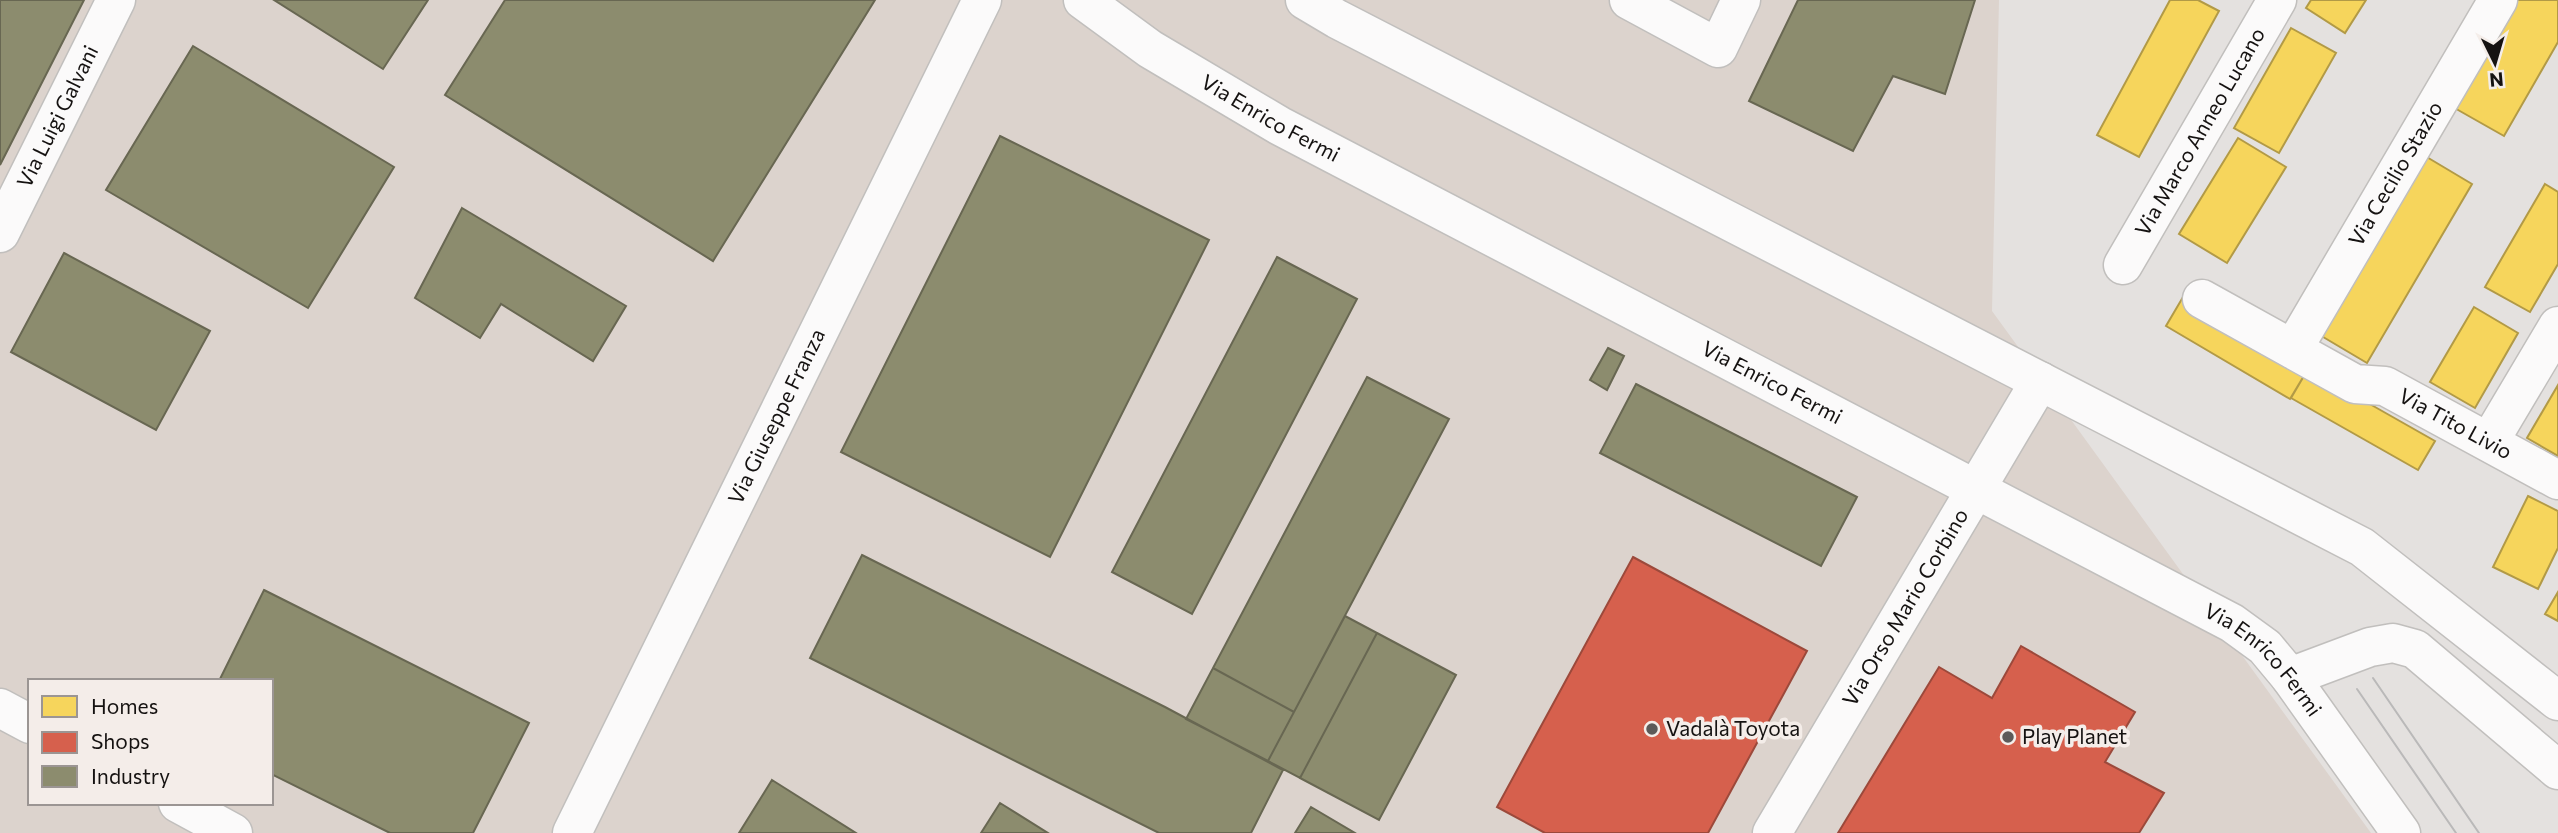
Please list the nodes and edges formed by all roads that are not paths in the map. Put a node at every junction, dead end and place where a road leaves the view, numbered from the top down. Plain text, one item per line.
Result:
1 (116, 0) edge
2 (982, 0) edge
3 (1083, 0) edge
4 (1305, 0) edge
5 (1629, 0) edge
6 (1741, 0) edge
7 (2277, 0) edge
8 (2498, 0) edge
9 (0, 233) edge
10 (2123, 265) dead end
11 (2202, 299) dead end
12 (2558, 326) edge
13 (2293, 349) junction
14 (2040, 382) junction
15 (2489, 442) junction
16 (2558, 481) edge
17 (1976, 490) junction
18 (2290, 677) junction
19 (2558, 701) edge
20 (0, 708) edge
21 (28, 723) edge
22 (2558, 770) edge
23 (182, 805) edge
24 (233, 833) edge
25 (572, 833) edge
26 (1772, 833) edge
27 (2401, 833) edge

1 - 9 street, Via Luigi Galvani
2 - 25 street, Via Giuseppe Franza
3 - 17 street, Via Enrico Fermi
4 - 14 street
5 - 6 street
7 - 10 street, Via Marco Anneo Lucano
8 - 13 street, Via Cecilio Stazio
11 - 13 street, Via Tito Livio
12 - 15 street
13 - 15 street, Via Tito Livio
14 - 17 street, Via Orso Mario Corbino
14 - 19 street
15 - 16 street, Via Tito Livio
17 - 18 street, Via Enrico Fermi
17 - 26 street, Via Orso Mario Corbino
18 - 22 street
18 - 27 street, Via Enrico Fermi
20 - 21 street
23 - 24 street

